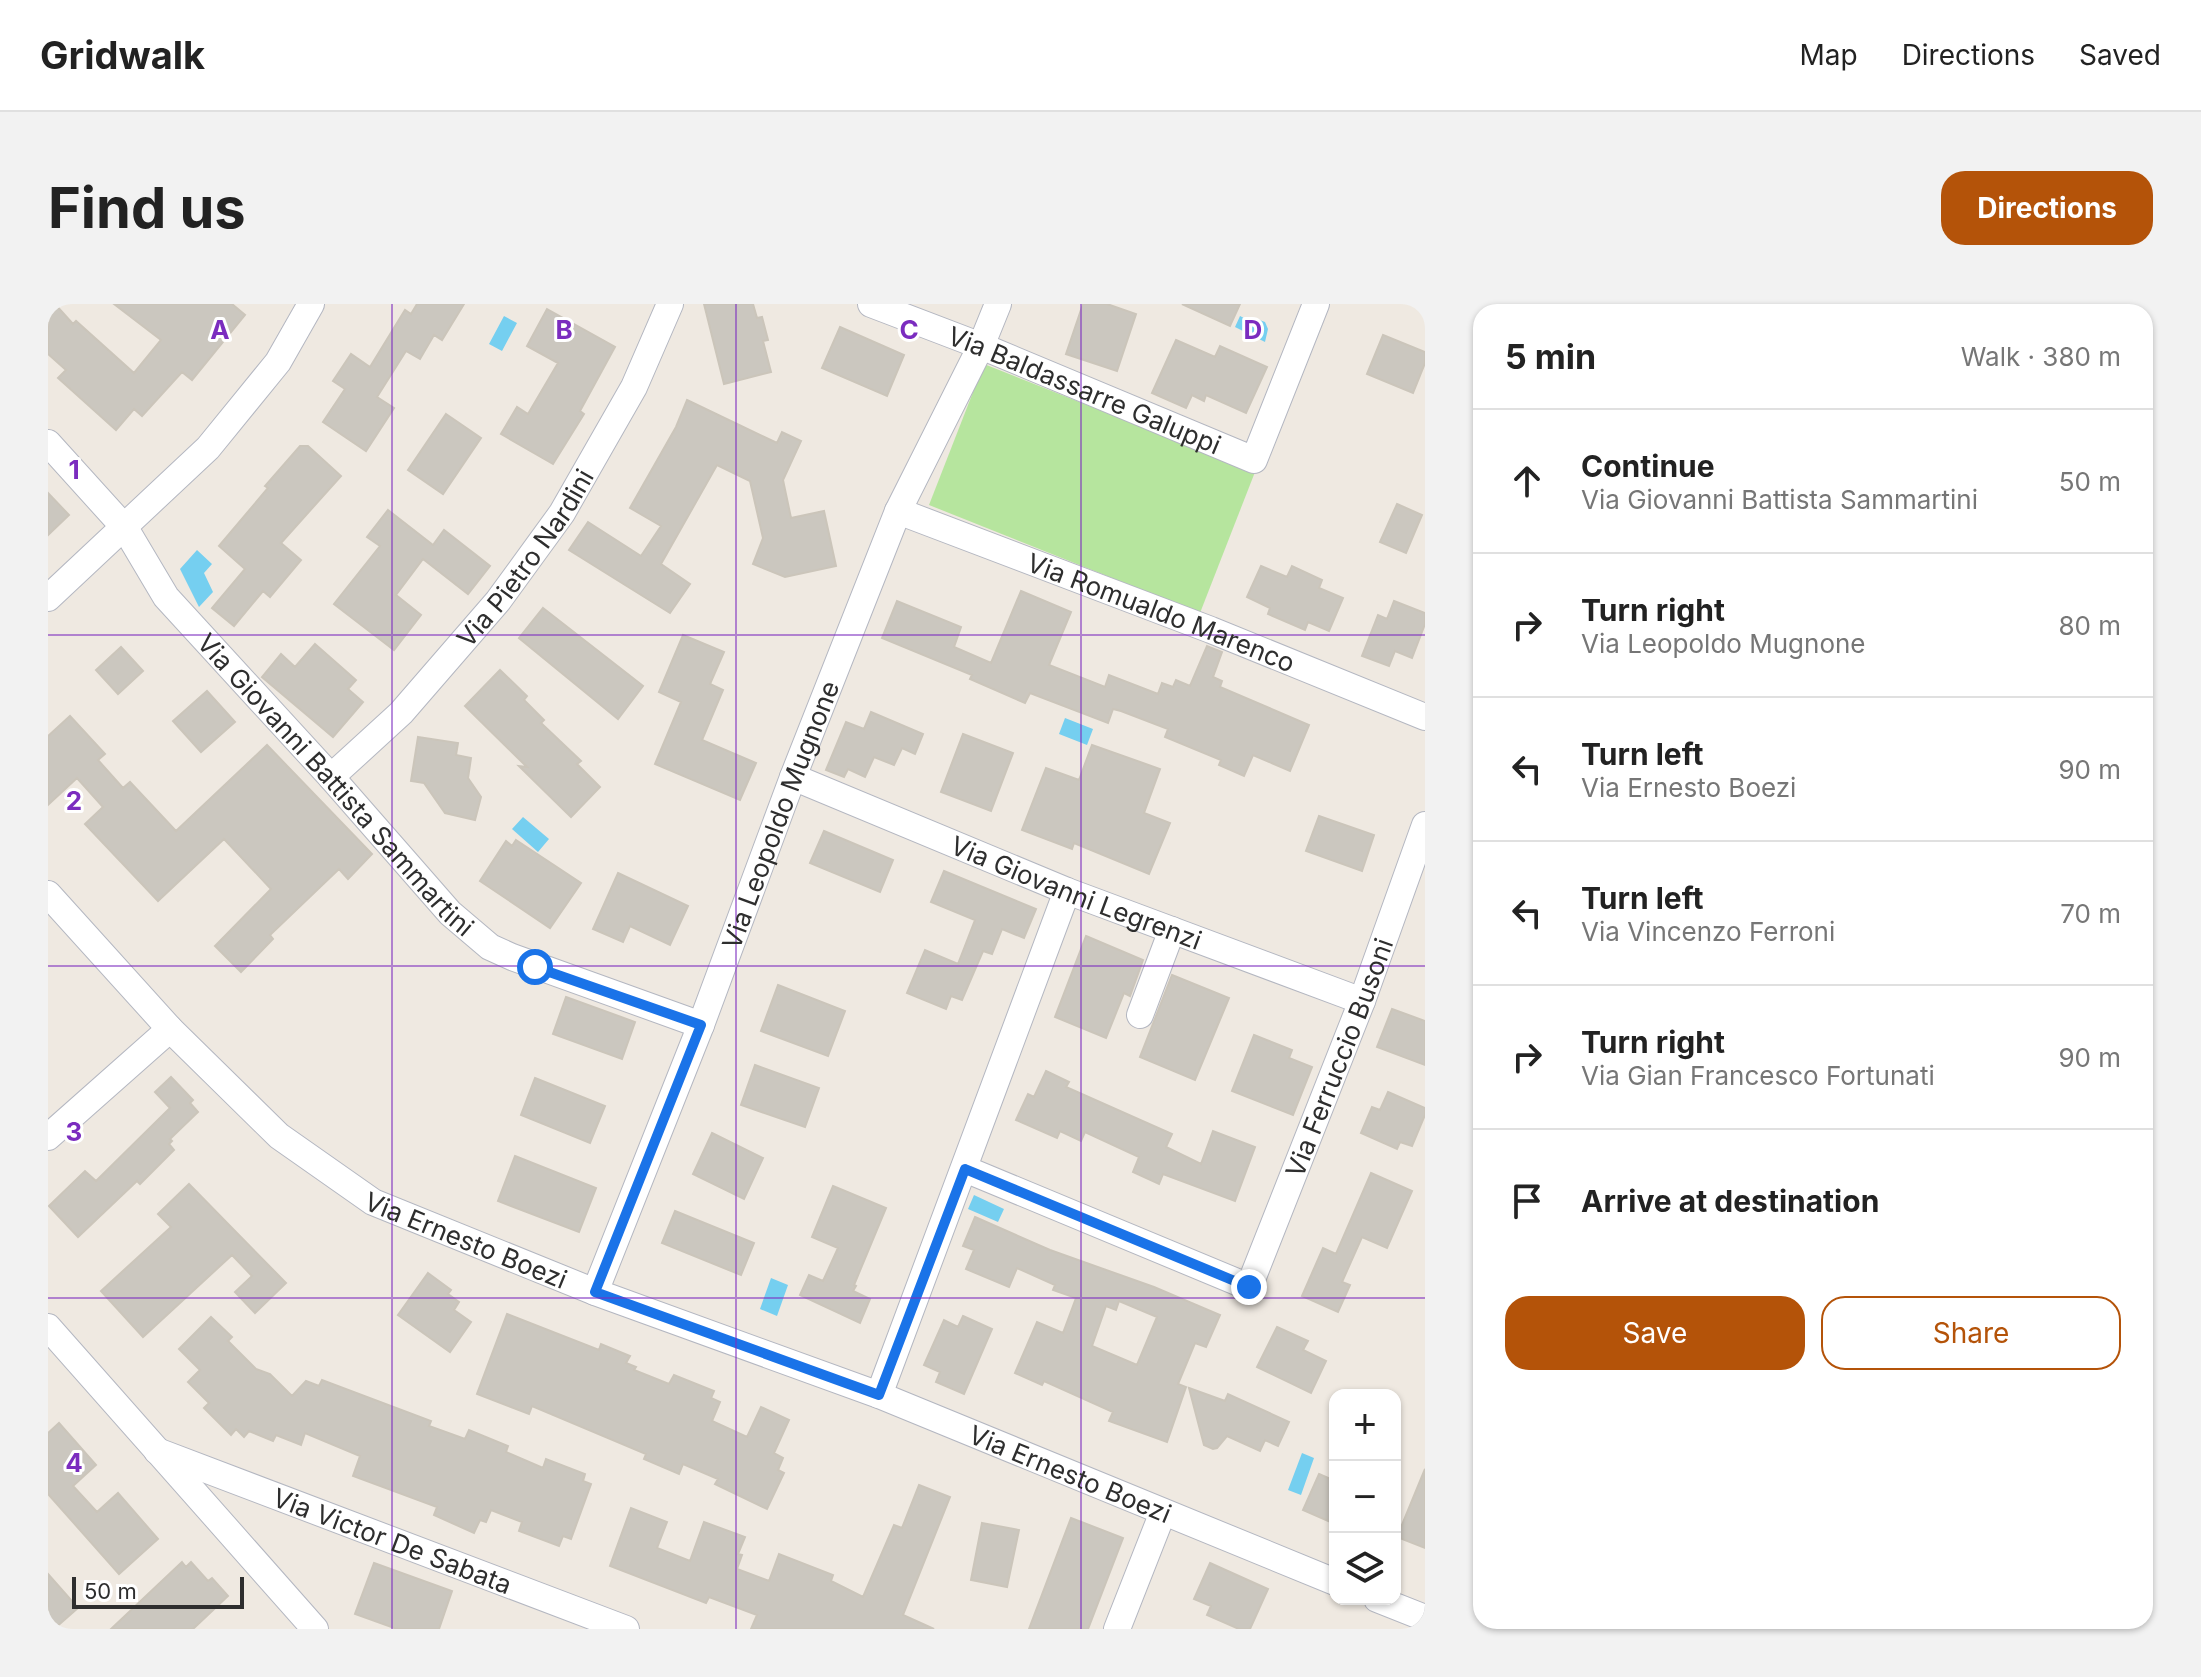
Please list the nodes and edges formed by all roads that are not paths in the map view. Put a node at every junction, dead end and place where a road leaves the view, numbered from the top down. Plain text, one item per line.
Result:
1 (311, 304) edge
2 (670, 304) edge
3 (871, 304) edge
4 (998, 304) edge
5 (1316, 304) edge
6 (981, 346) junction
7 (48, 443) edge
8 (898, 511) junction
9 (125, 528) junction
10 (48, 598) edge
11 (1425, 717) edge
12 (331, 777) junction
13 (793, 777) junction
14 (1425, 825) edge
15 (1067, 891) junction
16 (48, 894) edge
17 (1172, 930) junction
18 (1362, 1001) junction
19 (1140, 1015) dead end
20 (701, 1025) junction
21 (170, 1029) junction
22 (48, 1137) edge
23 (965, 1169) junction
24 (595, 1292) junction
25 (48, 1327) edge
26 (879, 1395) junction
27 (157, 1451) junction
28 (1163, 1512) junction
29 (1329, 1580) edge
30 (1392, 1605) edge
31 (1425, 1618) edge
32 (315, 1629) edge
33 (626, 1629) edge
34 (1117, 1629) edge

1 - 9 street
2 - 12 street, Via Pietro Nardini
3 - 6 street, Via Baldassarre Galuppi
4 - 6 street, Via Leopoldo Mugnone
5 - 6 street, Via Baldassarre Galuppi
6 - 8 street, Via Leopoldo Mugnone
7 - 9 street, Via Giovanni Battista Sammartini
8 - 11 street, Via Romualdo Marenco
8 - 13 street, Via Leopoldo Mugnone
9 - 10 street
9 - 12 street, Via Giovanni Battista Sammartini
12 - 20 street, Via Giovanni Battista Sammartini
13 - 15 street, Via Giovanni Legrenzi
13 - 20 street, Via Leopoldo Mugnone
14 - 18 street, Via Ferruccio Busoni
15 - 17 street, Via Giovanni Legrenzi
15 - 23 street
16 - 21 street, Via Ernesto Boezi
17 - 18 street, Via Giovanni Legrenzi
17 - 19 street
18 - 23 street, Via Ferruccio Busoni
20 - 24 street, Via Leopoldo Mugnone
21 - 22 street
21 - 24 street, Via Ernesto Boezi
23 - 26 street
24 - 26 street, Via Ernesto Boezi
25 - 27 street
26 - 28 street, Via Ernesto Boezi
27 - 32 street
27 - 33 street, Via Victor De Sabata
28 - 29 street, Via Ernesto Boezi
28 - 34 street
30 - 31 street

